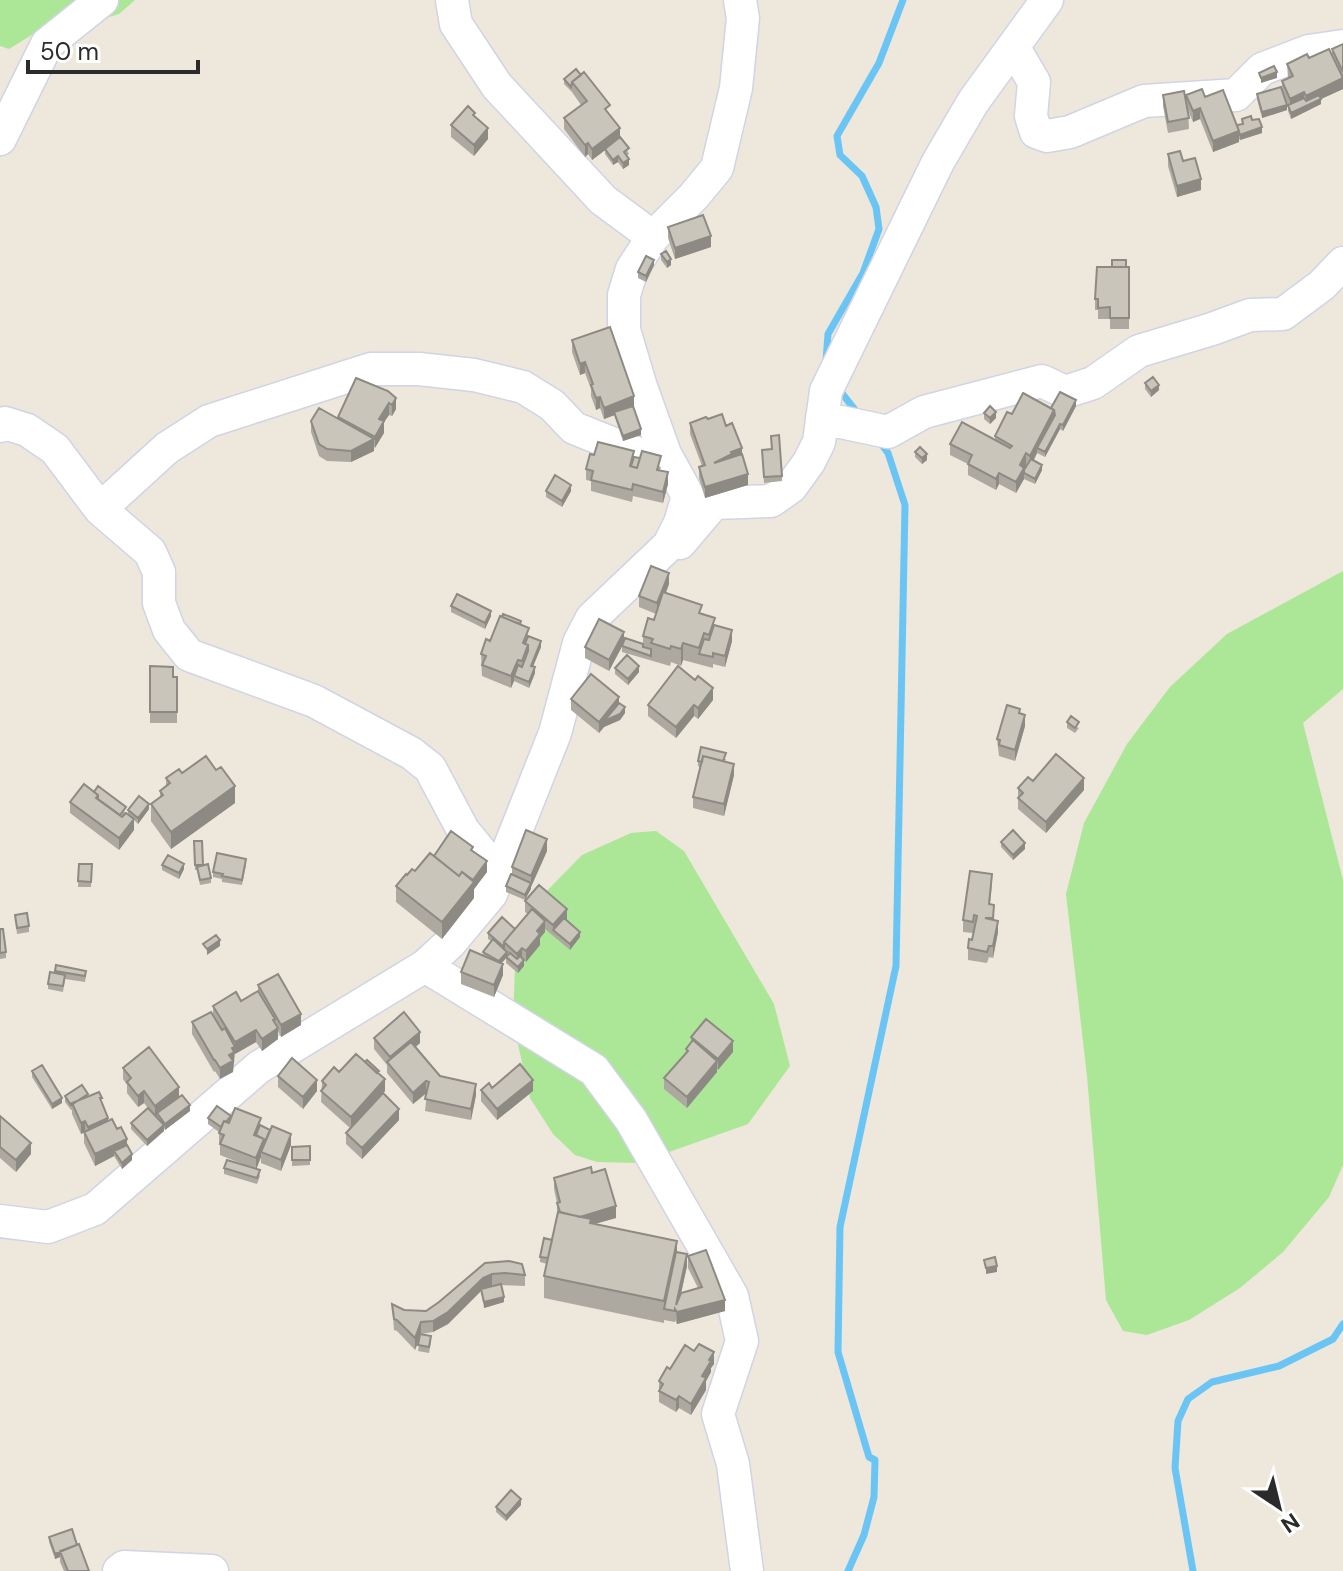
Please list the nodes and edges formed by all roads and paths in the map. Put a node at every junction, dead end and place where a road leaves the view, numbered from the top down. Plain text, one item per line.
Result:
1 (102, 0) edge
2 (452, 0) edge
3 (740, 0) edge
4 (1047, 0) edge
5 (1343, 46) edge
6 (1014, 48) junction
7 (0, 139) edge
8 (653, 237) junction
9 (1343, 263) edge
10 (2, 415) edge
11 (822, 418) junction
12 (665, 454) junction
13 (100, 509) junction
14 (669, 545) junction
15 (502, 869) junction
16 (425, 966) junction
17 (0, 1221) edge
18 (119, 1571) edge
19 (212, 1571) edge
20 (747, 1571) edge

1 - 7 street
2 - 8 street
3 - 8 street
4 - 6 street
5 - 6 street
6 - 11 street
8 - 12 street
9 - 11 street
10 - 13 street
11 - 14 street
12 - 13 street
12 - 14 street
13 - 15 street
14 - 15 street
15 - 16 street
16 - 17 street
16 - 20 street
18 - 19 street

